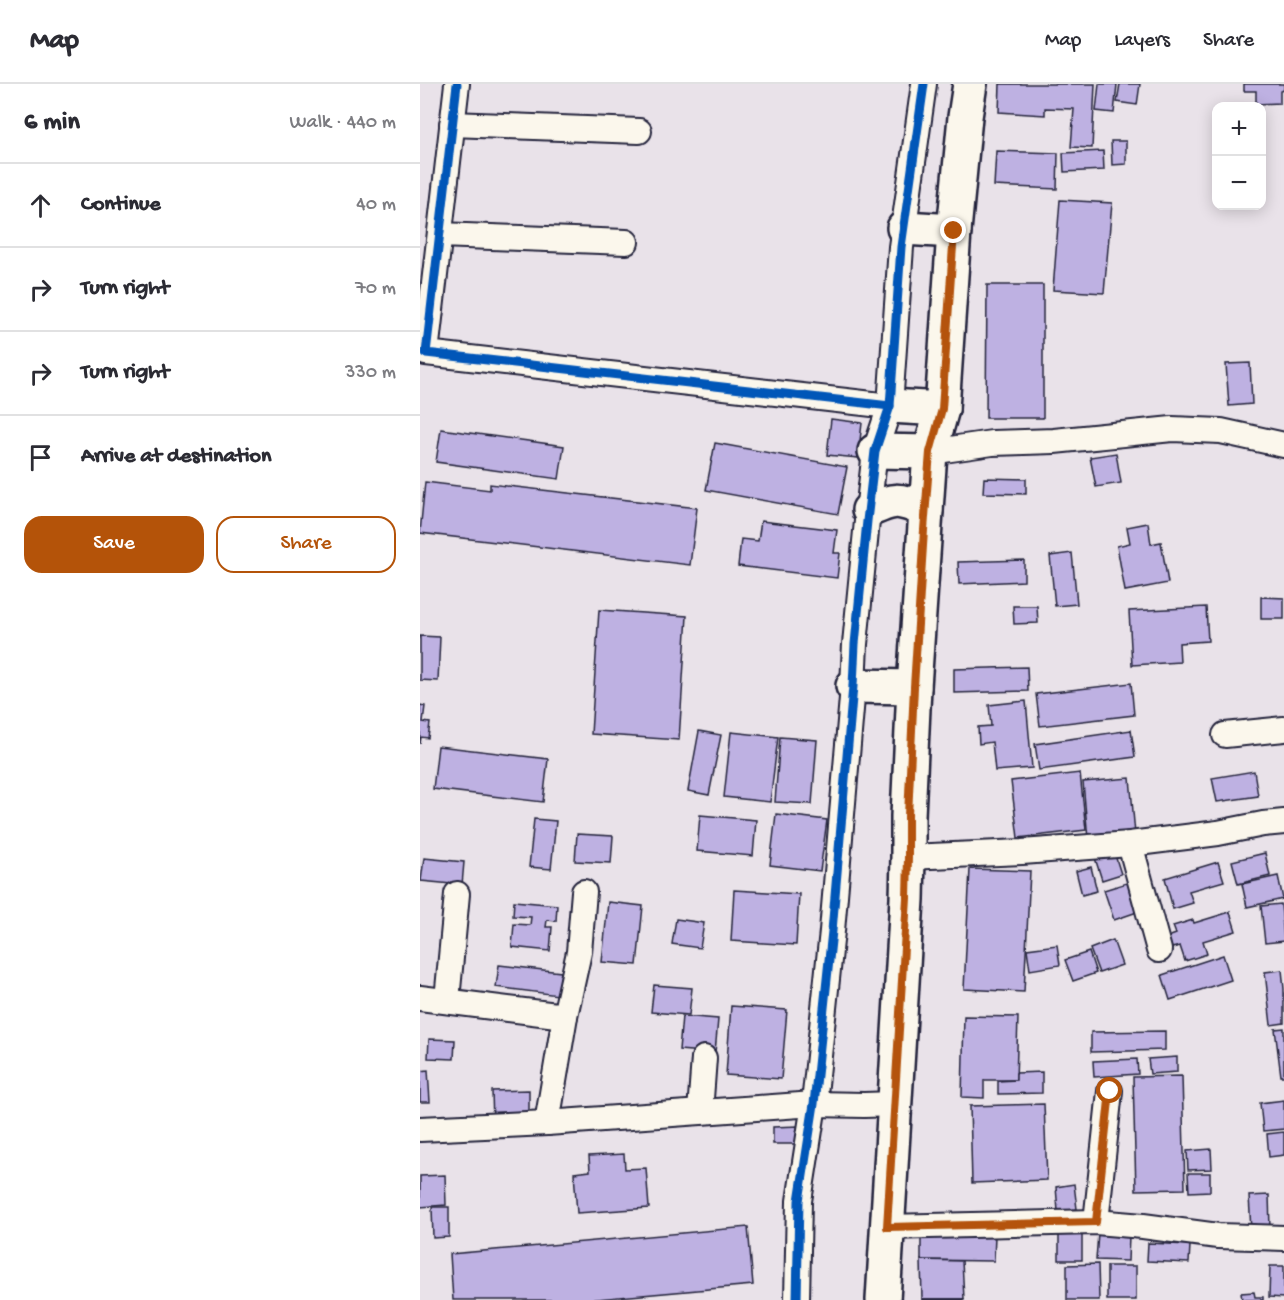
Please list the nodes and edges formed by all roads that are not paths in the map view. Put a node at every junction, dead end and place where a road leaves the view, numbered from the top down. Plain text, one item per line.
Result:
1 (457, 84) edge
2 (924, 84) edge
3 (970, 84) edge
4 (452, 124) junction
5 (639, 131) dead end
6 (904, 228) junction
7 (954, 231) junction
8 (440, 235) junction
9 (626, 242) dead end
10 (423, 352) edge
11 (890, 406) junction
12 (942, 409) junction
13 (1284, 445) edge
14 (875, 451) junction
15 (930, 452) junction
16 (868, 510) junction
17 (926, 510) junction
18 (853, 686) junction
19 (914, 687) junction
20 (1284, 729) edge
21 (1225, 735) dead end
22 (1284, 822) edge
23 (1130, 844) junction
24 (908, 857) junction
25 (584, 892) dead end
26 (457, 894) dead end
27 (1159, 950) dead end
28 (420, 998) edge
29 (447, 1000) junction
30 (565, 1016) junction
31 (704, 1058) dead end
32 (1110, 1091) dead end
33 (813, 1104) junction
34 (895, 1104) junction
35 (700, 1112) junction
36 (547, 1124) junction
37 (420, 1129) edge
38 (1096, 1222) junction
39 (887, 1227) junction
40 (1284, 1238) edge
41 (797, 1300) edge
42 (883, 1300) edge

1 - 4 street
2 - 6 street
3 - 7 main road
4 - 5 street
4 - 8 street
6 - 7 main road
6 - 11 street
7 - 12 main road
8 - 9 street
8 - 10 street
10 - 11 street
11 - 12 main road
11 - 14 street
12 - 15 main road
13 - 15 street
14 - 15 main road
14 - 16 street
15 - 17 main road
16 - 17 main road
16 - 18 street
17 - 19 main road
18 - 19 main road
18 - 33 street
19 - 24 main road
20 - 21 street
22 - 23 street
23 - 24 street
23 - 27 street
24 - 34 main road
25 - 30 street
26 - 29 street
28 - 29 street
29 - 30 street
30 - 36 street
31 - 35 street
32 - 38 street
33 - 34 street
33 - 35 street
33 - 41 street
34 - 39 main road
35 - 36 street
36 - 37 street
38 - 39 street
38 - 40 street
39 - 42 main road

